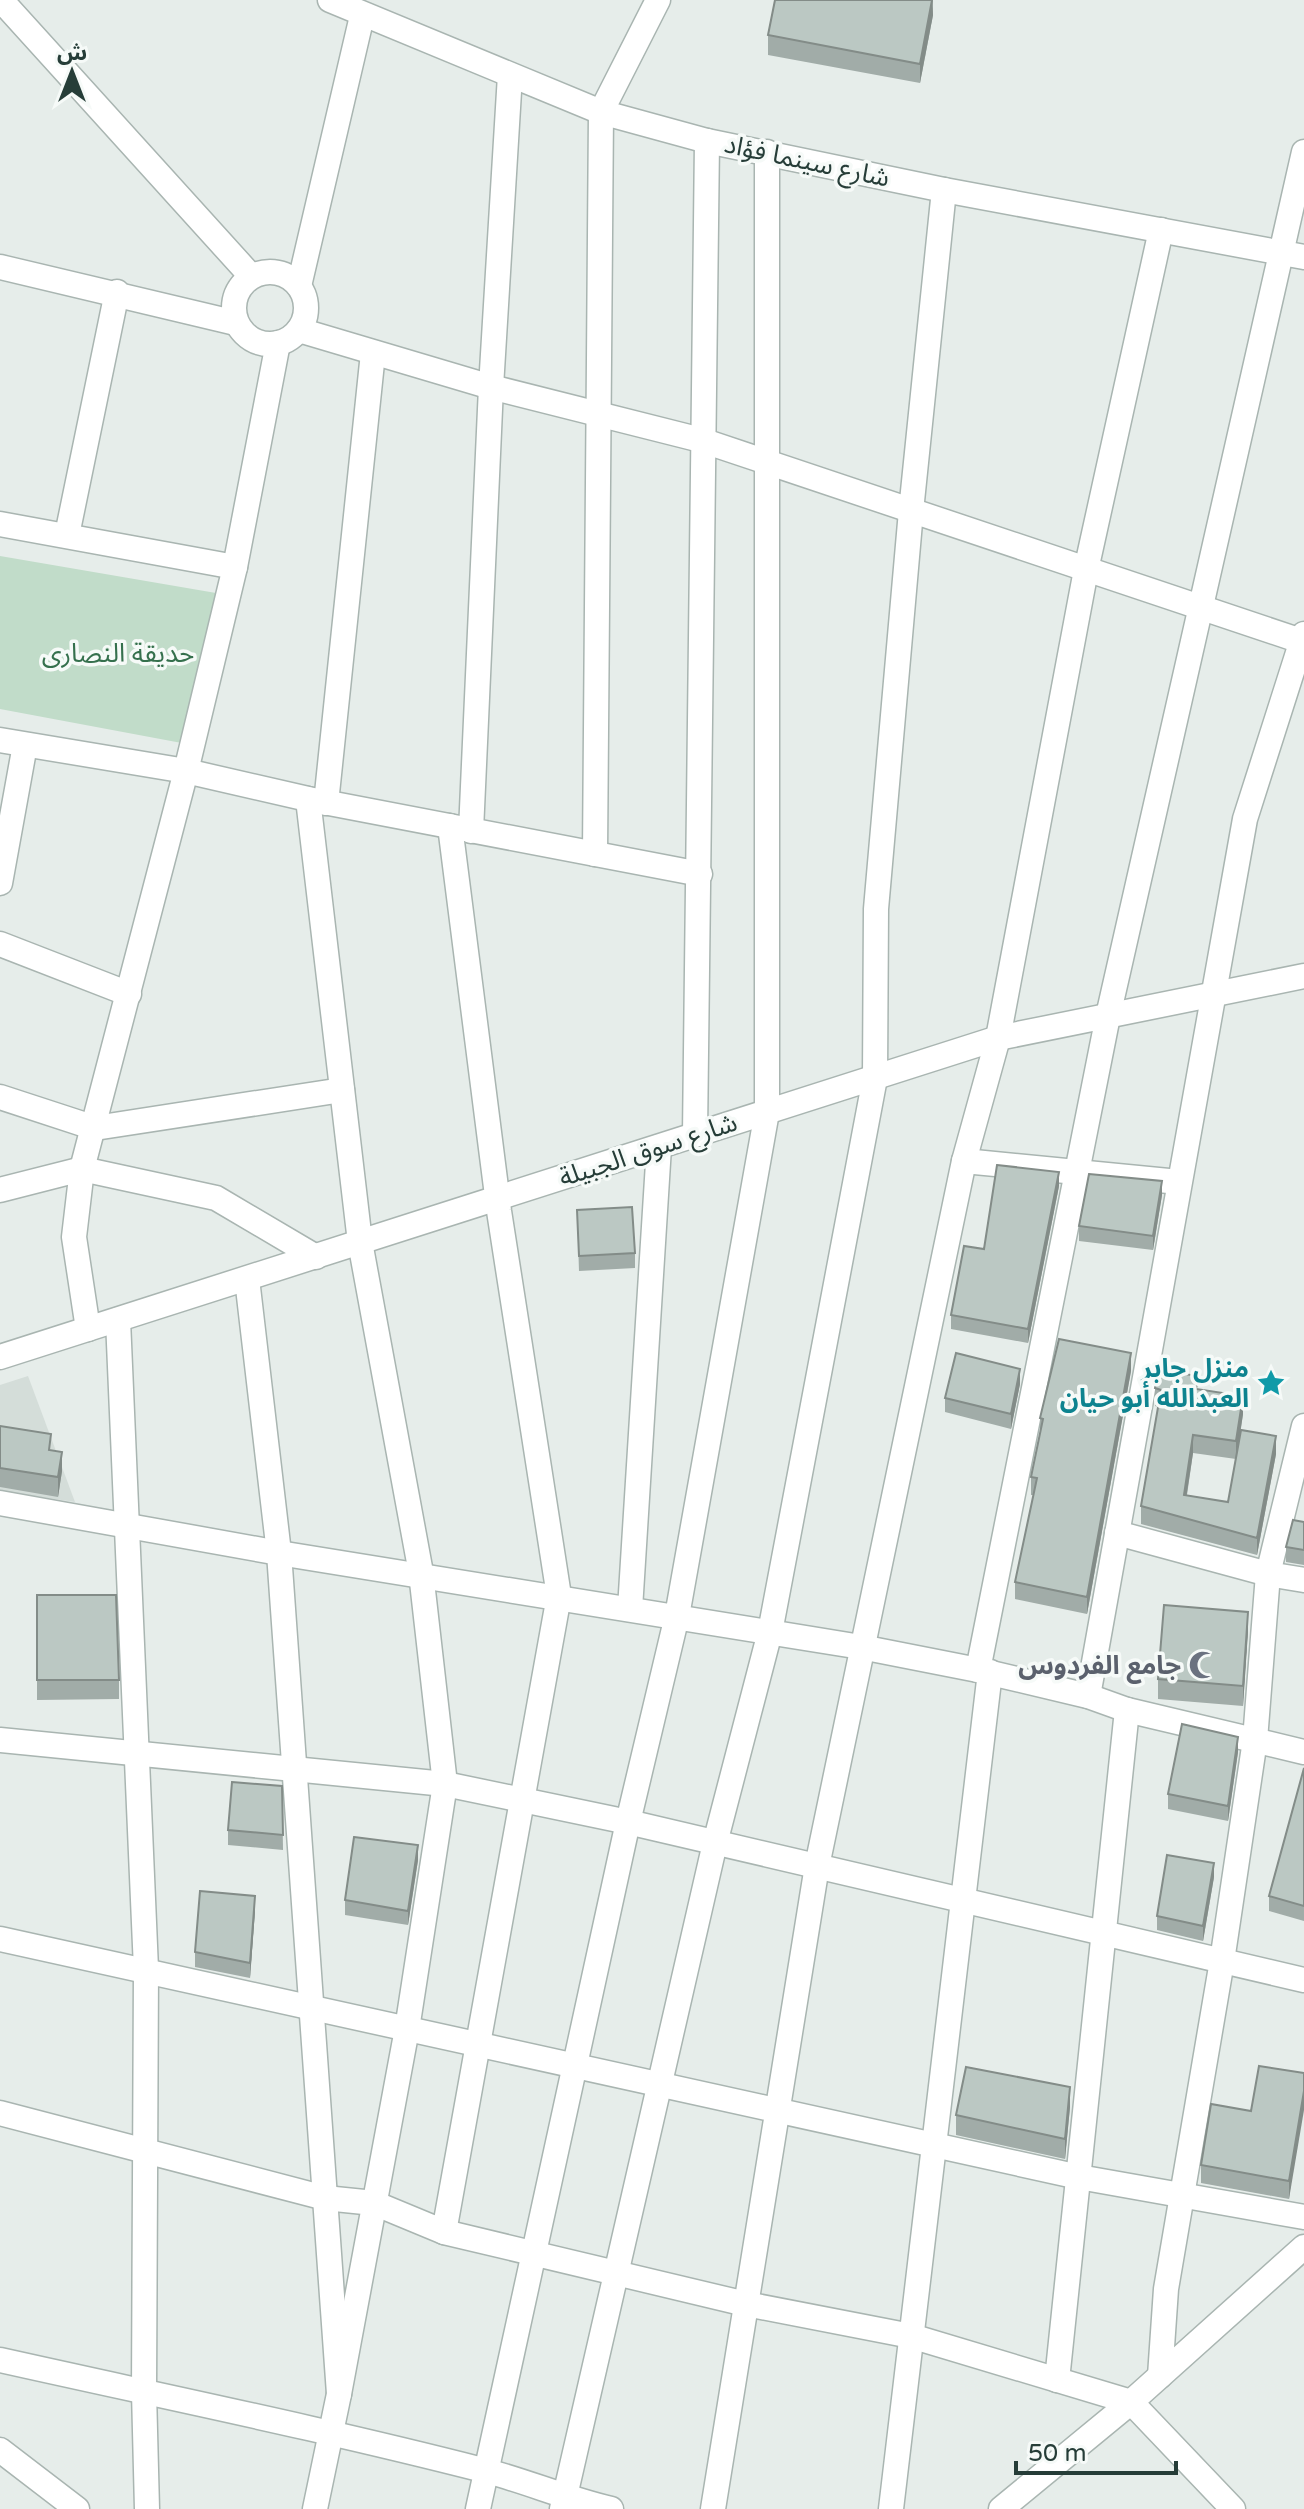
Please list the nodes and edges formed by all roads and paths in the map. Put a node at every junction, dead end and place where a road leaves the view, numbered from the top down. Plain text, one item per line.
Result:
1 (1, 0) edge
2 (330, 0) edge
3 (658, 0) edge
4 (362, 16) junction
5 (510, 75) junction
6 (601, 112) junction
7 (707, 141) junction
8 (767, 152) junction
9 (1304, 152) edge
10 (944, 190) junction
11 (1161, 230) junction
12 (1292, 255) edge
13 (0, 267) edge
14 (251, 276) junction
15 (299, 286) junction
16 (117, 292) junction
17 (236, 323) junction
18 (288, 337) junction
19 (373, 353) junction
20 (491, 387) junction
21 (596, 416) junction
22 (701, 440) junction
23 (768, 463) junction
24 (911, 511) junction
25 (0, 524) edge
26 (67, 535) junction
27 (235, 567) junction
28 (1086, 570) junction
29 (1200, 607) junction
30 (1303, 639) edge
31 (0, 740) edge
32 (25, 745) junction
33 (186, 771) junction
34 (317, 801) junction
35 (461, 829) junction
36 (595, 854) junction
37 (700, 874) junction
38 (0, 883) edge
39 (0, 944) edge
40 (1304, 976) edge
41 (129, 994) junction
42 (1212, 995) junction
43 (1108, 1016) junction
44 (998, 1038) junction
45 (875, 1078) junction
46 (342, 1090) junction
47 (0, 1097) edge
48 (767, 1112) junction
49 (95, 1128) junction
50 (695, 1135) junction
51 (659, 1147) junction
52 (964, 1161) junction
53 (82, 1169) junction
54 (1076, 1172) junction
55 (1179, 1182) junction
56 (0, 1190) edge
57 (497, 1199) junction
58 (360, 1242) junction
59 (316, 1257) junction
60 (247, 1279) junction
61 (118, 1320) junction
62 (88, 1329) junction
63 (0, 1357) edge
64 (1304, 1426) edge
65 (0, 1503) edge
66 (129, 1524) junction
67 (1117, 1533) junction
68 (279, 1553) junction
69 (421, 1573) junction
70 (1268, 1574) junction
71 (1304, 1580) edge
72 (559, 1596) junction
73 (630, 1609) junction
74 (677, 1616) junction
75 (770, 1632) junction
76 (861, 1647) junction
77 (984, 1671) junction
78 (1088, 1696) junction
79 (1127, 1710) junction
80 (0, 1740) edge
81 (1255, 1740) junction
82 (1304, 1752) edge
83 (136, 1753) junction
84 (292, 1770) junction
85 (445, 1784) junction
86 (524, 1801) junction
87 (628, 1822) junction
88 (715, 1843) junction
89 (817, 1866) junction
90 (963, 1901) junction
91 (1104, 1933) junction
92 (0, 1939) edge
93 (1222, 1961) junction
94 (146, 1969) junction
95 (1304, 1980) edge
96 (310, 2008) junction
97 (407, 2029) junction
98 (479, 2046) junction
99 (573, 2068) junction
100 (659, 2085) junction
101 (778, 2109) junction
102 (0, 2113) edge
103 (934, 2145) junction
104 (146, 2153) junction
105 (1079, 2177) junction
106 (1180, 2196) junction
107 (325, 2198) junction
108 (374, 2203) junction
109 (1304, 2217) edge
110 (444, 2232) junction
111 (1304, 2247) edge
112 (532, 2254) junction
113 (619, 2272) junction
114 (746, 2304) junction
115 (911, 2336) junction
116 (0, 2360) edge
117 (1160, 2376) junction
118 (1057, 2380) junction
119 (144, 2392) junction
120 (339, 2394) junction
121 (1131, 2402) junction
122 (331, 2433) junction
123 (0, 2450) edge
124 (487, 2471) junction
125 (563, 2504) edge
126 (77, 2509) edge
127 (147, 2509) edge
128 (315, 2509) edge
129 (478, 2509) edge
130 (611, 2509) edge
131 (713, 2509) edge
132 (891, 2509) edge
133 (1001, 2509) edge
134 (1233, 2509) edge

1 - 14 street
2 - 4 street, شارع سينما فؤاد
3 - 6 street
4 - 5 street, شارع سينما فؤاد
4 - 15 street
5 - 6 street, شارع سينما فؤاد
5 - 20 street
6 - 7 street, شارع سينما فؤاد
6 - 21 street
7 - 8 street, شارع سينما فؤاد
7 - 22 street
8 - 10 street, شارع سينما فؤاد
8 - 23 street
9 - 12 street
10 - 11 street, شارع سينما فؤاد
10 - 24 street
11 - 12 street, شارع سينما فؤاد
11 - 28 street
12 - 29 street
13 - 16 street
14 - 15 street
14 - 17 street
15 - 18 street
16 - 17 street
16 - 26 street
17 - 18 street
18 - 19 street
18 - 27 street
19 - 20 street
19 - 34 street
20 - 21 street
20 - 35 street
21 - 22 street
21 - 36 street
22 - 23 street
22 - 37 street
23 - 24 street
23 - 48 street
24 - 28 street
24 - 45 street
25 - 26 street
26 - 27 street
27 - 33 street
28 - 29 street
28 - 44 street
29 - 30 street
29 - 43 street
30 - 42 street
31 - 32 street
32 - 33 street
32 - 38 street
33 - 34 street
33 - 41 street
34 - 35 street
34 - 46 street
35 - 36 street
35 - 57 street
36 - 37 street
37 - 50 street
39 - 41 street
40 - 42 street, شارع سوق الجبيلة
41 - 49 street
42 - 43 street, شارع سوق الجبيلة
42 - 55 street
43 - 44 street, شارع سوق الجبيلة
43 - 54 street
44 - 45 street, شارع سوق الجبيلة
44 - 52 street
45 - 48 street, شارع سوق الجبيلة
45 - 75 street
46 - 49 street
46 - 58 street
47 - 49 street
48 - 50 street, شارع سوق الجبيلة
48 - 74 street
49 - 53 street
50 - 51 street, شارع سوق الجبيلة
51 - 57 street, شارع سوق الجبيلة
51 - 73 street
52 - 54 street
52 - 76 street
53 - 56 street
53 - 59 street
53 - 62 street
54 - 55 street
54 - 77 street
55 - 67 street
57 - 58 street, شارع سوق الجبيلة
57 - 72 street
58 - 59 street, شارع سوق الجبيلة
58 - 69 street
59 - 60 street, شارع سوق الجبيلة
60 - 61 street, شارع سوق الجبيلة
60 - 68 street
61 - 62 street, شارع سوق الجبيلة
61 - 66 street
62 - 63 street, شارع سوق الجبيلة
64 - 70 street
65 - 66 street
66 - 68 street
66 - 83 street
67 - 70 street
67 - 78 street
68 - 69 street
68 - 84 street
69 - 72 street
69 - 85 street
70 - 71 street
70 - 81 street
72 - 73 street
72 - 86 street
73 - 74 street
74 - 75 street
74 - 87 street
75 - 76 street
75 - 88 street
76 - 77 street
76 - 89 street
77 - 78 street
77 - 90 street
78 - 79 street
79 - 81 street
79 - 91 street
80 - 83 street
81 - 82 street
81 - 93 street
83 - 84 street
83 - 94 street
84 - 85 street
84 - 96 street
85 - 86 street
85 - 97 street
86 - 87 street
86 - 98 street
87 - 88 street
87 - 99 street
88 - 89 street
88 - 100 street
89 - 90 street
89 - 101 street
90 - 91 street
90 - 103 street
91 - 93 street
91 - 105 street
92 - 94 street
93 - 95 street
93 - 106 street
94 - 96 street
94 - 104 street
96 - 97 street
96 - 107 street
97 - 98 street
97 - 108 street
98 - 99 street
98 - 110 street
99 - 100 street
99 - 112 street
100 - 101 street
100 - 113 street
101 - 103 street
101 - 114 street
102 - 104 street
103 - 105 street
103 - 115 street
104 - 107 street
104 - 119 street
105 - 106 street
105 - 118 street
106 - 109 street
106 - 117 street
107 - 108 street
107 - 120 street
108 - 110 street
108 - 120 street
110 - 112 street
111 - 117 street
112 - 113 street
112 - 124 street
113 - 114 street
113 - 125 street
114 - 115 street
114 - 131 street
115 - 118 street
115 - 132 street
116 - 119 street
117 - 121 street
118 - 121 street
119 - 122 street
119 - 127 street
120 - 122 street
121 - 133 street
121 - 134 street
122 - 124 street
122 - 128 street
123 - 126 street
124 - 125 street
124 - 129 street
125 - 130 street

